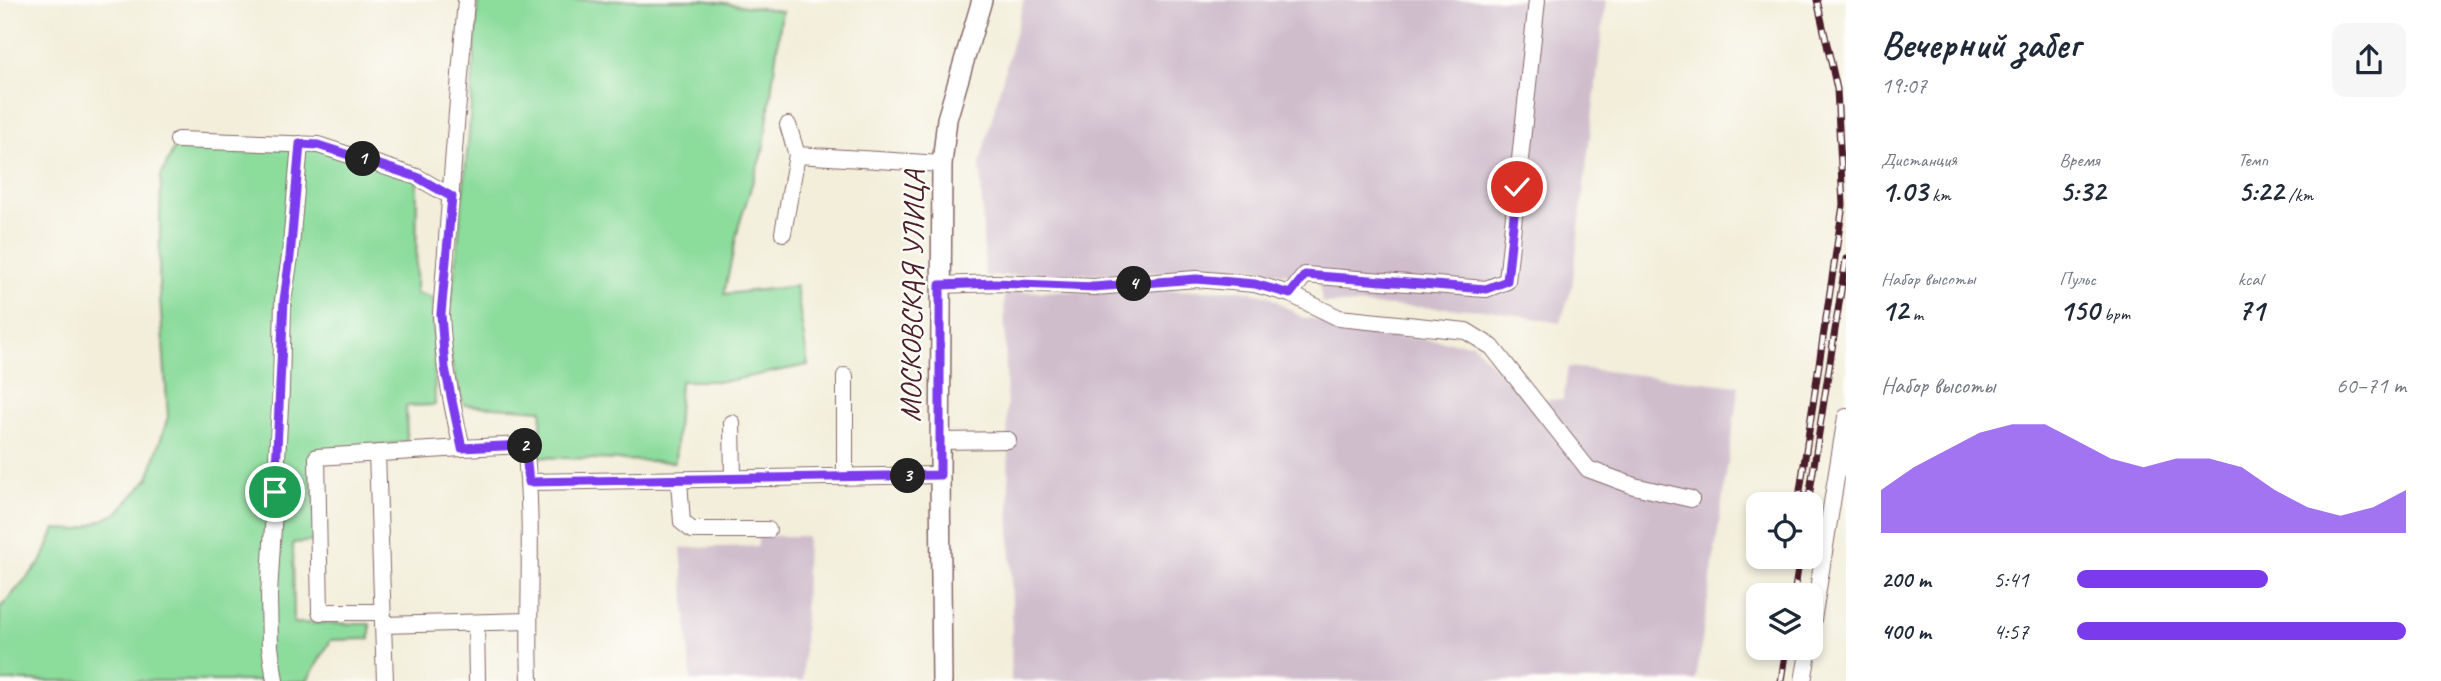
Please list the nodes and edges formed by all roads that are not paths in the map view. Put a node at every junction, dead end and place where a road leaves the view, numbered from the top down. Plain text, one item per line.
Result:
1 (466, 0) edge
2 (982, 0) edge
3 (1537, 0) edge
4 (788, 125) dead end
5 (178, 140) dead end
6 (300, 144) junction
7 (797, 155) junction
8 (942, 164) junction
9 (452, 197) junction
10 (783, 233) dead end
11 (940, 285) junction
12 (1290, 294) junction
13 (845, 376) dead end
14 (1846, 417) edge
15 (732, 423) dead end
16 (1008, 440) dead end
17 (940, 442) junction
18 (462, 448) junction
19 (377, 453) junction
20 (940, 475) junction
21 (845, 477) junction
22 (733, 479) junction
23 (679, 481) junction
24 (529, 482) junction
25 (1691, 499) dead end
26 (768, 530) dead end
27 (1819, 583) edge
28 (383, 619) junction
29 (528, 621) junction
30 (476, 623) junction
31 (1807, 660) edge
32 (275, 681) edge
33 (385, 681) edge
34 (477, 681) edge
35 (530, 681) edge
36 (942, 681) edge
37 (1803, 681) edge

1 - 9 street
2 - 8 main road, МОСКОВСКАЯ УЛИЦА
3 - 12 street
4 - 7 street
5 - 6 street
6 - 9 street
6 - 32 street
7 - 8 street
7 - 10 street
8 - 11 main road, МОСКОВСКАЯ УЛИЦА
9 - 18 street
11 - 12 street
11 - 17 main road, МОСКОВСКАЯ УЛИЦА
12 - 25 street
13 - 21 street
14 - 27 street
15 - 22 street
16 - 17 street
17 - 20 main road, МОСКОВСКАЯ УЛИЦА
18 - 19 street
18 - 24 street
19 - 28 street
19 - 28 street
20 - 21 street
20 - 36 main road, МОСКОВСКАЯ УЛИЦА
21 - 22 street
22 - 23 street
23 - 24 street
23 - 26 street
24 - 29 street
28 - 30 street
28 - 33 street
29 - 30 street
29 - 35 street
30 - 34 street
31 - 37 street

